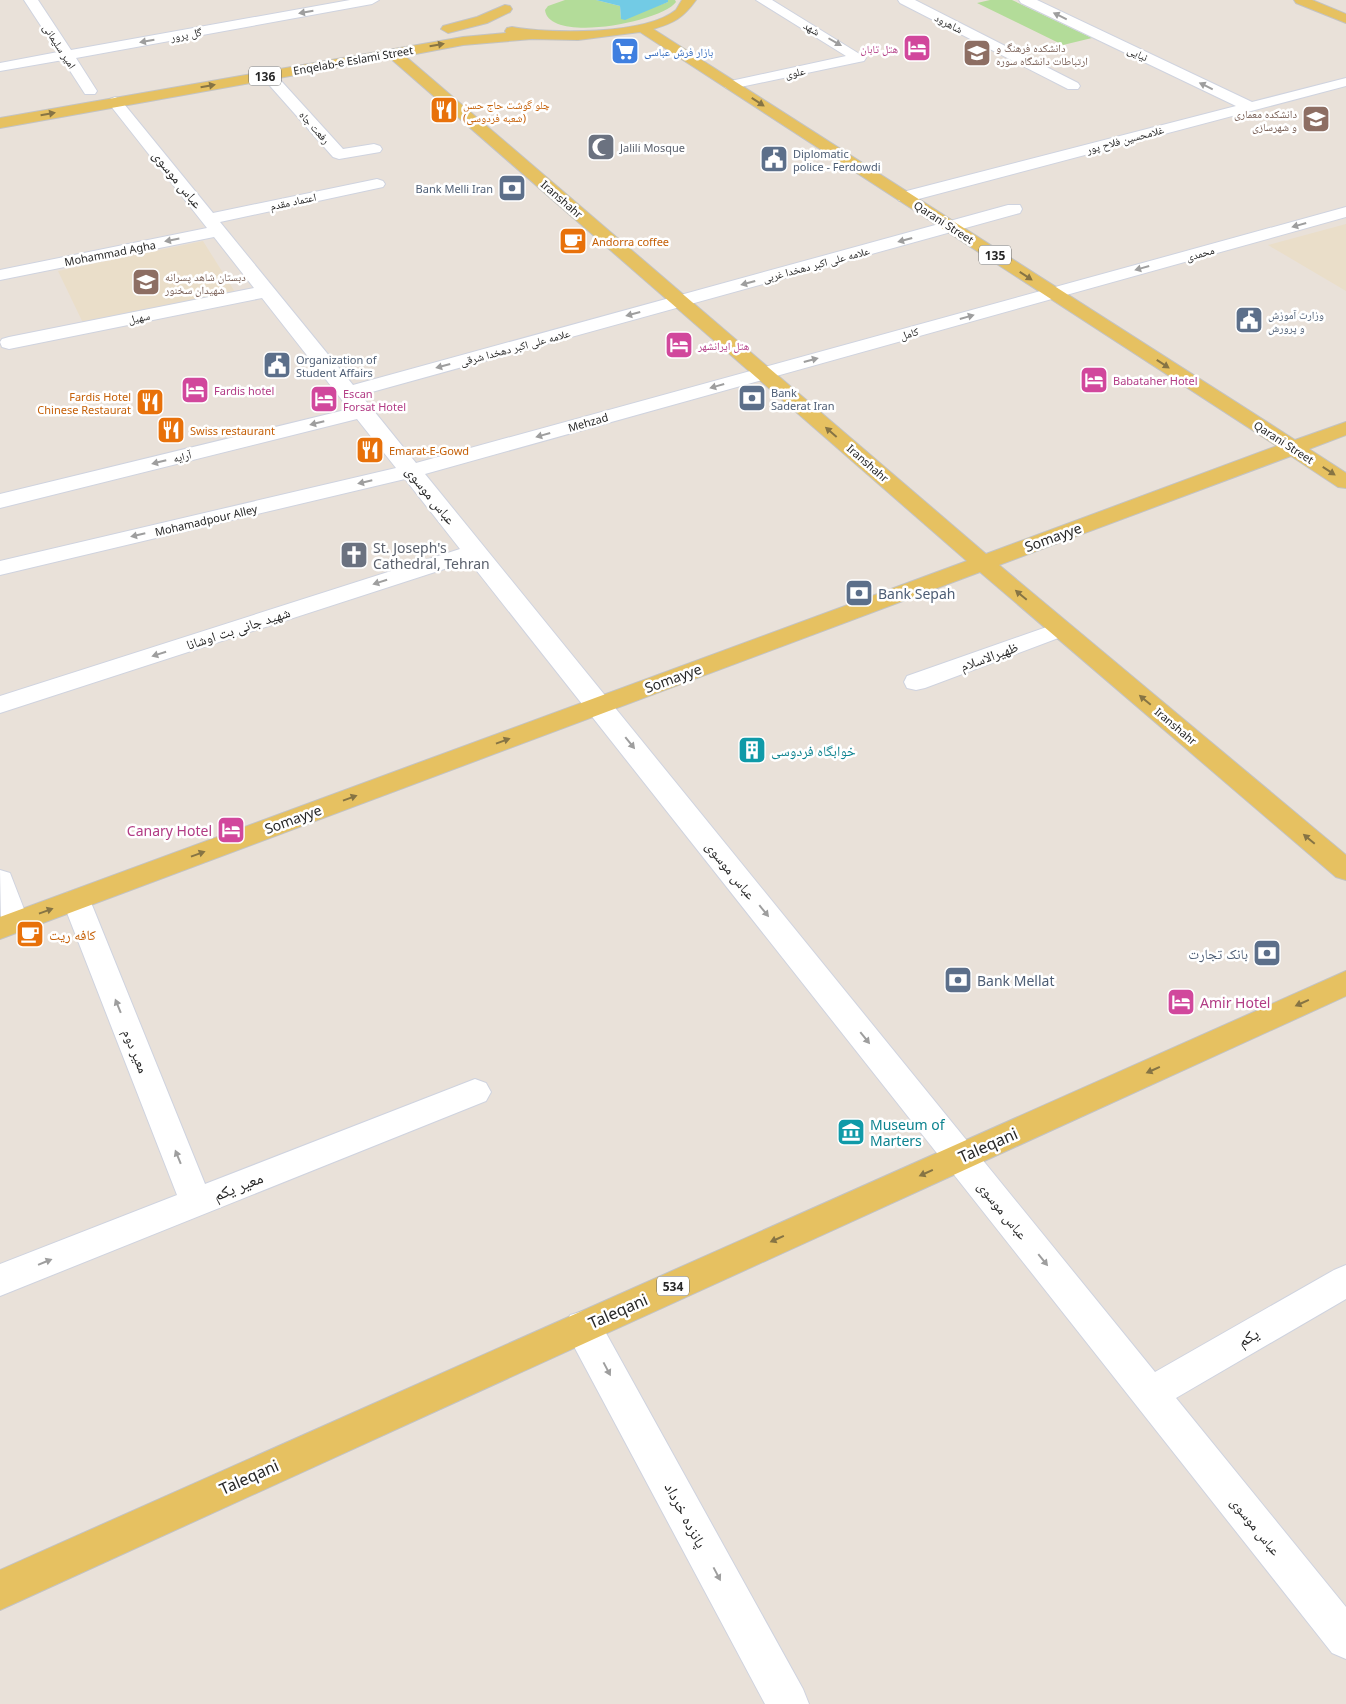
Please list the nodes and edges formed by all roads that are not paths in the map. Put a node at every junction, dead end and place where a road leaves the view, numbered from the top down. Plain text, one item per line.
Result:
1 (31, 0) edge
2 (372, 0) edge
3 (706, 0) edge
4 (763, 0) edge
5 (905, 0) edge
6 (1026, 0) edge
7 (1301, 0) edge
8 (688, 2) edge
9 (1346, 19) edge
10 (643, 28) junction
11 (432, 32) dead end
12 (530, 35) junction
13 (390, 44) junction
14 (67, 55) junction
15 (860, 58) joint
16 (0, 66) edge
17 (268, 75) junction
18 (1346, 82) edge
19 (731, 85) junction
20 (1074, 86) dead end
21 (95, 90) joint
22 (72, 94) dead end
23 (115, 102) junction
24 (1250, 107) junction
25 (0, 123) edge
26 (374, 149) dead end
27 (377, 184) dead end
28 (905, 197) junction
29 (1014, 210) dead end
30 (1346, 212) edge
31 (214, 225) junction
32 (952, 227) junction
33 (0, 275) edge
34 (268, 291) junction
35 (1053, 293) junction
36 (680, 301) junction
37 (10, 343) dead end
38 (764, 373) junction
39 (349, 392) junction
40 (364, 411) junction
41 (1346, 428) edge
42 (1292, 448) junction
43 (412, 471) junction
44 (1346, 482) edge
45 (0, 501) edge
46 (476, 551) junction
47 (983, 562) junction
48 (0, 568) edge
49 (1061, 629) junction
50 (916, 682) dead end
51 (0, 705) edge
52 (599, 705) junction
53 (1346, 870) edge
54 (0, 880) edge
55 (76, 900) junction
56 (7, 925) edge
57 (1346, 983) edge
58 (475, 1092) dead end
59 (960, 1157) junction
60 (196, 1202) junction
61 (0, 1280) edge
62 (1346, 1281) edge
63 (583, 1327) junction
64 (1150, 1394) junction
65 (0, 1590) edge
66 (1346, 1639) edge
67 (788, 1704) edge

1 - 14 street, امیر سلیمانی
2 -> 14 street, گل پرور
3 - 8 main road
4 -> 15 street, شهد
5 - 20 street, شاهرود
24 -> 6 street, نیایی
7 - 9 main road
8 - 10 main road
10 - 12 main road
10 - 19 main road, Qarani Street / 135
11 - 12 main road
13 -> 12 main road, Enqelab-e Eslami Street / 136
13 - 17 main road, Enqelab-e Eslami Street / 136
13 - 36 main road, Iranshahr
14 - 16 street, گل پرور
14 - 21 street, امیر سلیمانی
15 - 19 street, علوی
23 -> 17 main road, Enqelab-e Eslami Street / 136
17 - 26 street, رفعت جاه
18 - 24 street, غلامحسین فلاح‌ پور
19 -> 28 main road, Qarani Street / 135
21 - 22 main road
25 -> 23 main road, Enqelab-e Eslami Street / 136
23 - 31 street, عباس موسوی
24 - 28 street, غلامحسین فلاح‌ پور
27 - 31 street, اعتماد مقدم
28 - 32 main road, Qarani Street / 135
29 - 32 street, علامه علی اکبر دهخدا غربی
30 -> 35 street, محمدی
31 -> 33 street, Mohammad Agha
31 - 34 street, عباس موسوی
32 -> 35 main road, Qarani Street / 135
32 -> 36 street, علامه علی اکبر دهخدا غربی
34 - 37 street, سهیل
34 - 39 street, عباس موسوی
38 -> 35 street, کامل
35 -> 42 main road, Qarani Street / 135
36 - 38 main road, Iranshahr
36 -> 39 street, علامه علی اکبر دهخدا شرقی
38 -> 43 street, Mehzad
47 -> 38 main road, Iranshahr
39 - 40 street, عباس موسوی
40 - 43 street, عباس موسوی
40 -> 45 street, آرایه
41 - 42 main road, Somayye
42 -> 44 main road, Qarani Street / 135
42 - 47 main road, Somayye
43 - 46 street, عباس موسوی
43 -> 48 street, Mohamadpour Alley
46 -> 51 street, شهید جانی بت اوشانا
46 - 52 street, عباس موسوی
49 -> 47 main road, Iranshahr
47 - 52 main road, Somayye
49 - 50 street, ظهیرالاسلام
53 -> 49 main road, Iranshahr
55 -> 52 main road, Somayye
52 -> 59 street, عباس موسوی
54 - 56 street
56 -> 55 main road, Somayye
60 -> 55 street, معیر دوم
57 -> 59 main road, Taleqani / 534
58 - 60 street, معیر یکم
59 -> 63 main road, Taleqani / 534
59 -> 64 street, عباس موسوی
61 -> 60 street, معیر یکم
62 - 64 street, یکم
63 - 65 main road, Taleqani / 534
63 -> 67 street, پانزده خرداد
64 - 66 street, عباس موسوی

